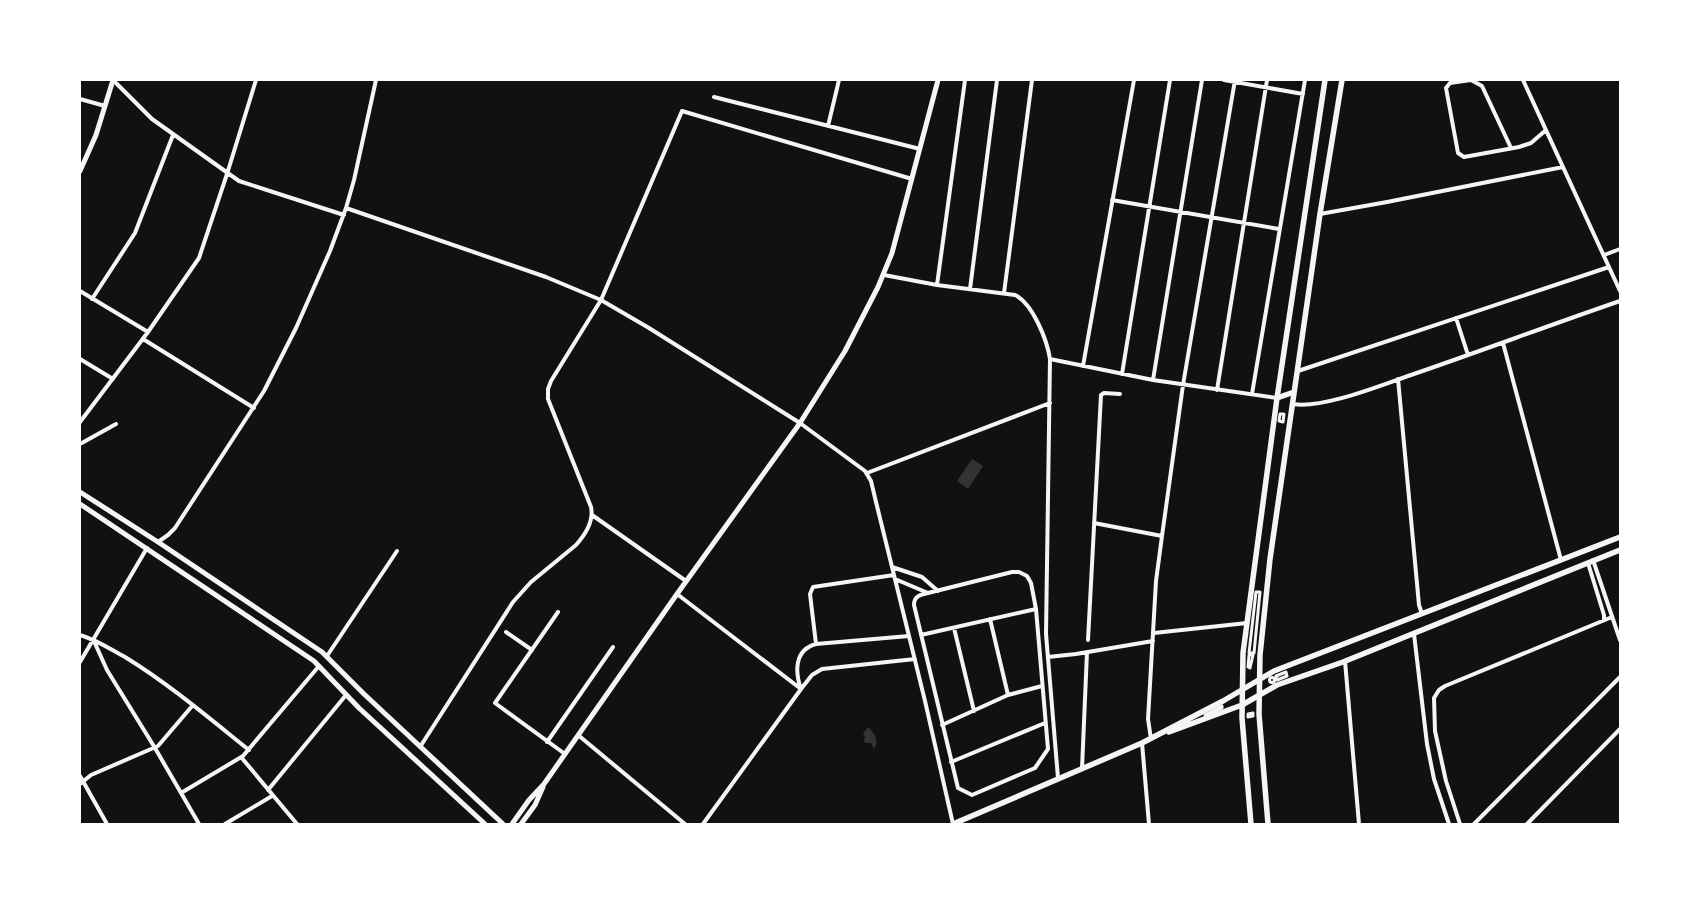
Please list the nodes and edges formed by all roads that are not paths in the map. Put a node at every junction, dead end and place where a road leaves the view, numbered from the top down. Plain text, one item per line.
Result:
1 (113, 80) edge
2 (256, 80) edge
3 (376, 80) edge
4 (839, 80) edge
5 (938, 80) edge
6 (966, 80) edge
7 (996, 80) edge
8 (1032, 80) edge
9 (1134, 80) edge
10 (1170, 80) edge
11 (1202, 80) edge
12 (1224, 80) edge
13 (1267, 80) edge
14 (1305, 80) edge
15 (1325, 80) edge
16 (1342, 80) edge
17 (1523, 80) edge
18 (1234, 81) edge
19 (1266, 88) junction
20 (1303, 94) junction
21 (714, 97) dead end
22 (80, 99) edge
23 (105, 106) junction
24 (828, 126) junction
25 (1546, 130) junction
26 (173, 135) junction
27 (1511, 148) junction
28 (920, 149) junction
29 (1563, 167) junction
30 (80, 171) edge
31 (228, 174) junction
32 (912, 179) junction
33 (1112, 200) junction
34 (1149, 206) junction
35 (346, 208) junction
36 (1180, 213) junction
37 (1320, 214) junction
38 (344, 215) junction
39 (1211, 218) junction
40 (1243, 223) junction
41 (1279, 229) junction
42 (1620, 249) edge
43 (1604, 256) junction
44 (1609, 267) junction
45 (884, 275) junction
46 (937, 285) junction
47 (970, 289) junction
48 (80, 291) edge
49 (1620, 291) edge
50 (1004, 293) junction
51 (92, 299) junction
52 (601, 300) junction
53 (1620, 300) edge
54 (1456, 318) junction
55 (148, 332) junction
56 (143, 339) junction
57 (1503, 343) junction
58 (1468, 355) junction
59 (80, 358) edge
60 (1050, 359) junction
61 (1083, 366) junction
62 (1298, 371) junction
63 (1122, 374) junction
64 (112, 378) junction
65 (1398, 379) junction
66 (1153, 380) junction
67 (1183, 385) junction
68 (1216, 390) junction
69 (1294, 392) junction
70 (1120, 394) dead end
71 (1252, 394) junction
72 (1277, 398) junction
73 (1050, 403) junction
74 (1293, 404) junction
75 (254, 408) junction
76 (80, 422) edge
77 (800, 423) junction
78 (116, 424) dead end
79 (80, 444) edge
80 (867, 473) junction
81 (80, 492) edge
82 (80, 504) edge
83 (592, 515) junction
84 (1094, 523) junction
85 (1162, 536) junction
86 (1620, 537) edge
87 (158, 542) junction
88 (147, 548) junction
89 (1620, 550) edge
90 (397, 551) dead end
91 (1561, 560) junction
92 (1591, 562) junction
93 (892, 566) junction
94 (894, 577) junction
95 (686, 581) junction
96 (938, 591) junction
97 (928, 593) junction
98 (677, 594) junction
99 (1036, 609) junction
100 (558, 612) dead end
101 (1422, 614) junction
102 (1612, 617) junction
103 (990, 619) junction
104 (1604, 620) junction
105 (1247, 623) junction
106 (954, 628) junction
107 (506, 632) dead end
108 (1154, 633) junction
109 (1414, 634) junction
110 (80, 635) edge
111 (921, 635) junction
112 (909, 636) junction
113 (93, 639) junction
114 (1088, 640) dead end
115 (1620, 640) edge
116 (1153, 641) junction
117 (816, 644) junction
118 (613, 647) dead end
119 (532, 650) junction
120 (1087, 652) junction
121 (1251, 654) joint
122 (327, 656) junction
123 (1048, 657) junction
124 (915, 659) junction
125 (1345, 661) junction
126 (80, 662) edge
127 (319, 666) junction
128 (1620, 677) edge
129 (1260, 680) junction
130 (1042, 686) junction
131 (801, 689) junction
132 (1242, 690) junction
133 (346, 695) junction
134 (1008, 695) junction
135 (1260, 695) junction
136 (193, 705) junction
137 (1242, 705) junction
138 (1222, 708) joint
139 (974, 711) junction
140 (1045, 722) junction
141 (942, 725) junction
142 (1620, 729) edge
143 (578, 735) junction
144 (1150, 739) junction
145 (547, 742) junction
146 (1142, 743) junction
147 (155, 748) junction
148 (420, 748) junction
149 (249, 750) junction
150 (565, 754) junction
151 (241, 757) junction
152 (951, 762) junction
153 (1082, 769) junction
154 (1058, 778) junction
155 (81, 780) edge
156 (544, 784) junction
157 (268, 790) junction
158 (181, 793) junction
159 (272, 796) junction
160 (107, 824) edge
161 (199, 824) edge
162 (225, 824) edge
163 (297, 824) edge
164 (485, 824) edge
165 (503, 824) edge
166 (512, 824) edge
167 (522, 824) edge
168 (685, 824) edge
169 (703, 824) edge
170 (953, 824) edge
171 (1149, 824) edge
172 (1251, 824) edge
173 (1268, 824) edge
174 (1359, 824) edge
175 (1449, 824) edge
176 (1460, 824) edge
177 (1474, 824) edge
178 (1527, 824) edge

1 - 23 street
1 - 26 street
2 - 31 street
3 - 35 street
4 - 24 street
5 - 28 street
6 - 46 street
7 - 47 street
8 - 50 street
9 - 33 street
10 - 34 street
11 - 36 street
12 - 18 street
13 - 19 street
14 - 20 street
15 - 72 main road
16 - 37 main road
17 - 25 street
18 - 19 street
18 - 39 street
19 - 20 street
19 - 40 street
20 - 41 street
21 - 24 street
22 - 23 street
23 - 30 street
24 - 28 street
25 - 27 street
25 - 29 street
26 - 31 street
26 - 51 street
27 - 27 street
28 - 32 street
29 - 37 street
29 - 43 street
31 - 38 street
31 - 55 street
32 - 45 street
32 - 52 street
33 - 34 street
33 - 61 street
34 - 36 street
34 - 63 street
35 - 38 street
35 - 52 street
36 - 39 street
36 - 66 street
37 - 62 main road
38 - 75 street
39 - 40 street
39 - 67 street
40 - 41 street
40 - 68 street
41 - 71 street
42 - 43 street
43 - 44 street
44 - 49 street
44 - 54 street
45 - 46 street
45 - 77 street
46 - 47 street
47 - 50 street
48 - 51 street
50 - 60 street
51 - 55 street
52 - 77 street
52 - 83 street
53 - 57 street
54 - 58 street
54 - 62 street
55 - 56 street
56 - 64 street
56 - 75 street
57 - 58 street
57 - 91 street
58 - 65 street
59 - 64 street
60 - 61 street
60 - 73 street
61 - 63 street
62 - 69 main road
63 - 66 street
64 - 76 street
65 - 74 street
65 - 101 street
66 - 67 street
67 - 68 street
67 - 85 street
68 - 71 street
69 - 72 main road
69 - 74 main road
70 - 84 street
71 - 72 street
72 - 105 main road
73 - 80 street
73 - 123 street
74 - 129 main road
75 - 87 street
77 - 80 street
77 - 95 street
78 - 79 street
80 - 93 street
81 - 87 street
82 - 88 street
83 - 95 street
83 - 148 street
84 - 85 street
84 - 114 street
85 - 108 street
86 - 91 main road
87 - 88 street
87 - 122 street
88 - 113 street
88 - 127 street
89 - 92 main road
90 - 122 street
91 - 101 main road
92 - 102 street
92 - 104 street
92 - 109 main road
93 - 94 street
93 - 96 street
94 - 97 street
94 - 112 street
94 - 117 street
95 - 98 street
96 - 97 street
96 - 99 street
97 - 111 street
98 - 131 street
98 - 143 street
99 - 103 street
99 - 130 street
100 - 119 street
101 - 129 main road
102 - 104 street
102 - 115 street
103 - 106 street
103 - 134 street
104 - 176 street
105 - 108 street
105 - 132 main road
106 - 111 street
106 - 139 street
107 - 119 street
108 - 116 street
109 - 125 main road
109 - 175 street
110 - 113 street
111 - 141 street
112 - 117 street
112 - 124 street
113 - 126 street
113 - 136 street
113 - 147 street
116 - 120 street
116 - 144 street
117 - 131 street
118 - 145 street
119 - 145 street
120 - 123 street
120 - 153 street
121 - 121 street
122 - 127 street
122 - 148 street
123 - 154 street
124 - 131 street
124 - 170 street
125 - 135 main road
125 - 174 street
127 - 133 street
127 - 149 street
128 - 177 street
129 - 132 main road
129 - 135 main road
130 - 134 street
130 - 140 street
131 - 169 street
132 - 137 main road
132 - 144 main road
133 - 157 street
133 - 164 street
134 - 139 street
135 - 137 main road
135 - 173 main road
136 - 147 street
136 - 149 street
137 - 144 main road
137 - 172 main road
138 - 138 street
139 - 141 street
140 - 152 street
140 - 152 street
141 - 152 street
142 - 178 street
143 - 150 street
143 - 168 street
144 - 146 main road
145 - 150 street
146 - 153 main road
146 - 171 street
147 - 155 street
147 - 158 street
148 - 165 street
149 - 151 street
150 - 156 street
151 - 157 street
151 - 158 street
153 - 154 main road
154 - 170 main road
155 - 160 street
156 - 166 street
156 - 167 street
157 - 159 street
158 - 161 street
159 - 162 street
159 - 163 street

